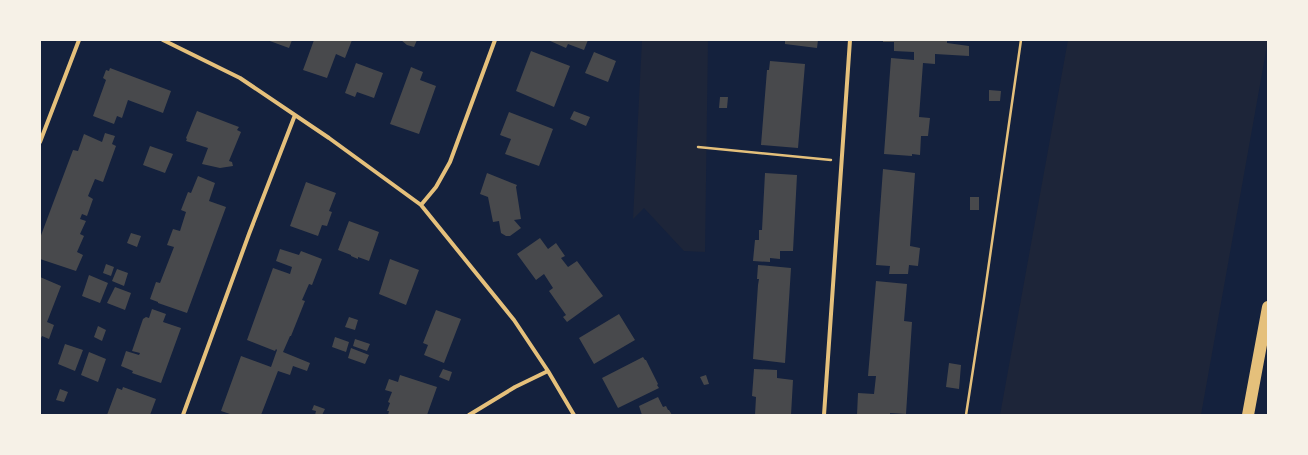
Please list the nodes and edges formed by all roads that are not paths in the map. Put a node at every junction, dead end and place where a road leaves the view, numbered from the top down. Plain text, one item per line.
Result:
1 (79, 40) edge
2 (163, 40) edge
3 (495, 40) edge
4 (850, 40) edge
5 (296, 114) junction
6 (40, 142) edge
7 (422, 205) junction
8 (1268, 307) edge
9 (548, 371) junction
10 (183, 415) edge
11 (469, 415) edge
12 (574, 415) edge
13 (824, 415) edge
14 (1248, 415) edge

1 - 6 street
2 - 5 street
3 - 7 street
4 - 13 street
5 - 7 street
5 - 10 street
7 - 9 street
8 - 14 highway
9 - 11 street
9 - 12 street

